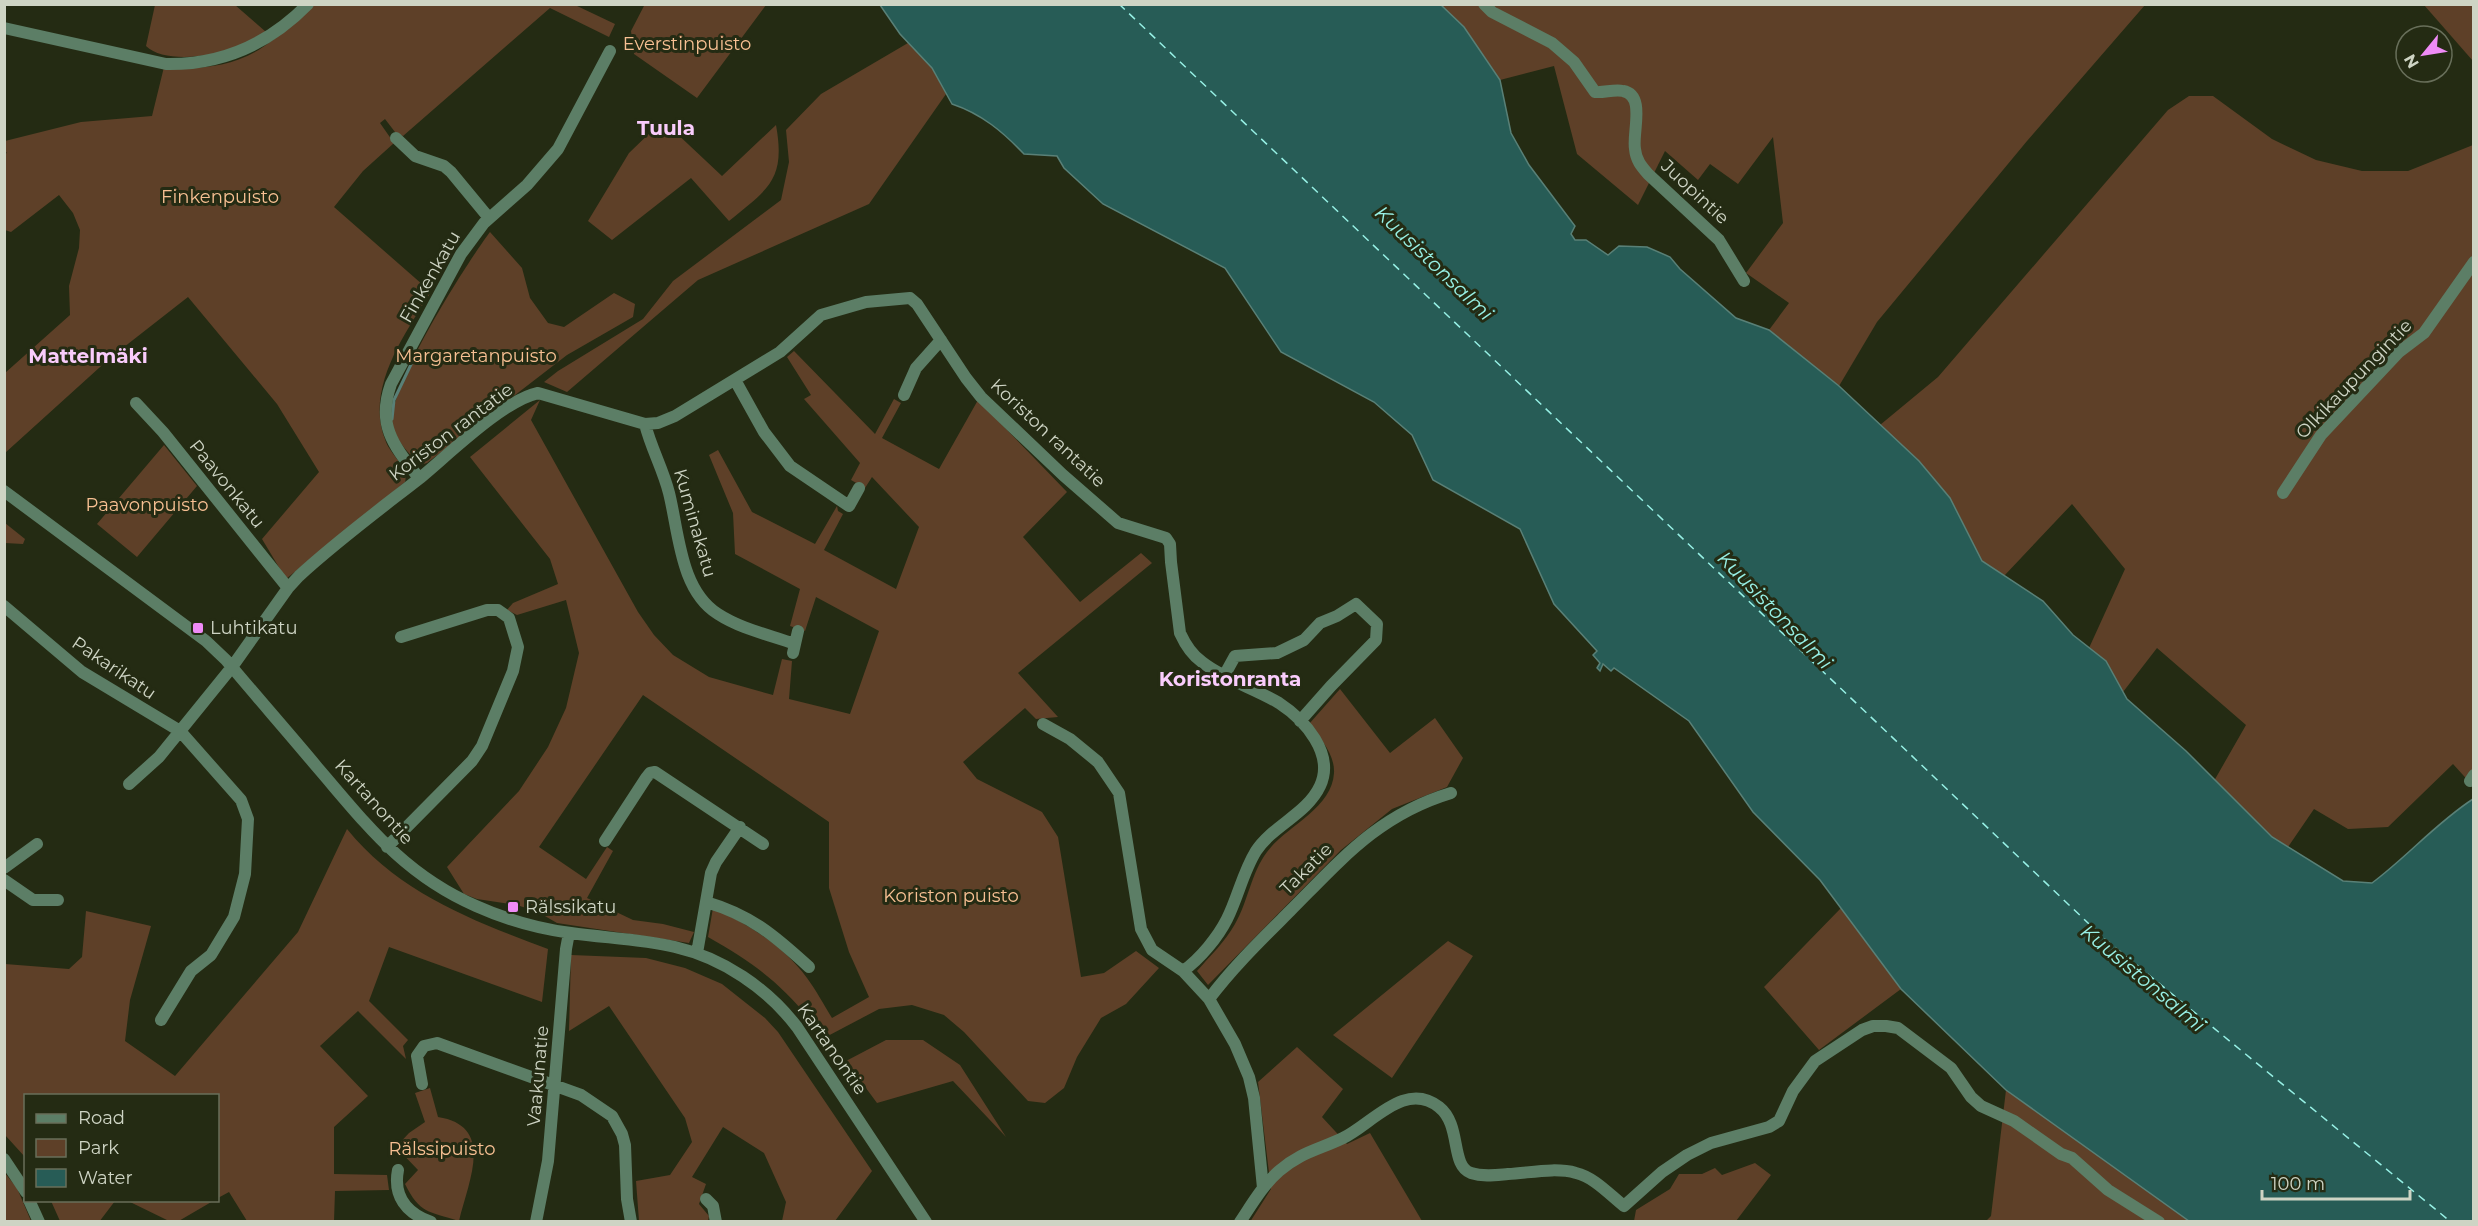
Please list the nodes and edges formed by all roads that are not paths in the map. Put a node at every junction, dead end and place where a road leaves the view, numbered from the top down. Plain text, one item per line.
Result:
1 (308, 4) edge
2 (1484, 4) edge
3 (4, 28) edge
4 (609, 51) dead end
5 (396, 138) dead end
6 (489, 218) junction
7 (2474, 262) edge
8 (1744, 281) dead end
9 (941, 340) junction
10 (735, 380) junction
11 (904, 395) dead end
12 (136, 403) dead end
13 (645, 424) junction
14 (419, 478) junction
15 (859, 488) dead end
16 (4, 491) edge
17 (2283, 493) dead end
18 (288, 588) junction
19 (4, 606) edge
20 (798, 631) dead end
21 (401, 637) dead end
22 (232, 667) junction
23 (1224, 676) junction
24 (1300, 721) junction
25 (1043, 724) dead end
26 (180, 731) junction
27 (129, 784) dead end
28 (1451, 793) dead end
29 (740, 827) junction
30 (605, 841) dead end
31 (37, 843) dead end
32 (763, 844) dead end
33 (387, 847) junction
34 (4, 868) edge
35 (4, 879) edge
36 (58, 900) dead end
37 (706, 902) junction
38 (569, 933) junction
39 (697, 954) junction
40 (809, 967) dead end
41 (1183, 971) junction
42 (1209, 999) junction
43 (161, 1020) dead end
44 (422, 1084) dead end
45 (556, 1085) junction
46 (4, 1159) edge
47 (398, 1170) dead end
48 (1263, 1188) junction
49 (24, 1189) edge
50 (706, 1199) dead end
51 (30, 1202) edge
52 (39, 1221) edge
53 (431, 1221) edge
54 (536, 1221) edge
55 (631, 1221) edge
56 (716, 1221) edge
57 (926, 1221) edge
58 (1240, 1221) edge
59 (2159, 1221) edge

1 - 3 street
2 - 8 street, Juopintie
4 - 6 street, Finkenkatu
5 - 6 street
6 - 14 street, Finkenkatu
7 - 17 street, Olkikaupungintie
9 - 10 street, Koriston rantatie
9 - 11 street
9 - 23 street, Koriston rantatie
10 - 13 street, Koriston rantatie
10 - 15 street
12 - 18 street, Paavonkatu
13 - 14 street, Koriston rantatie
13 - 20 street, Kuminakatu
14 - 18 street, Koriston rantatie
16 - 22 street, Kartanontie
18 - 22 street, Koriston rantatie
19 - 26 street, Pakarikatu
21 - 33 street
22 - 26 street
22 - 33 street, Kartanontie
23 - 24 street, Koriston rantatie
23 - 24 street
24 - 41 street, Koriston rantatie
25 - 41 street
26 - 27 street
26 - 43 street, Pakarikatu
28 - 42 street, Takatie
29 - 30 street
29 - 32 street
29 - 37 street
31 - 34 street
33 - 38 street, Kartanontie
35 - 36 street
37 - 39 street
37 - 40 street
38 - 39 street, Kartanontie
38 - 45 street, Vaakunatie
39 - 57 street, Kartanontie
41 - 42 street
42 - 48 street
44 - 45 street
45 - 54 street, Vaakunatie
45 - 55 street
46 - 49 street
47 - 53 street
48 - 58 street
48 - 59 street
50 - 56 street
51 - 52 street

